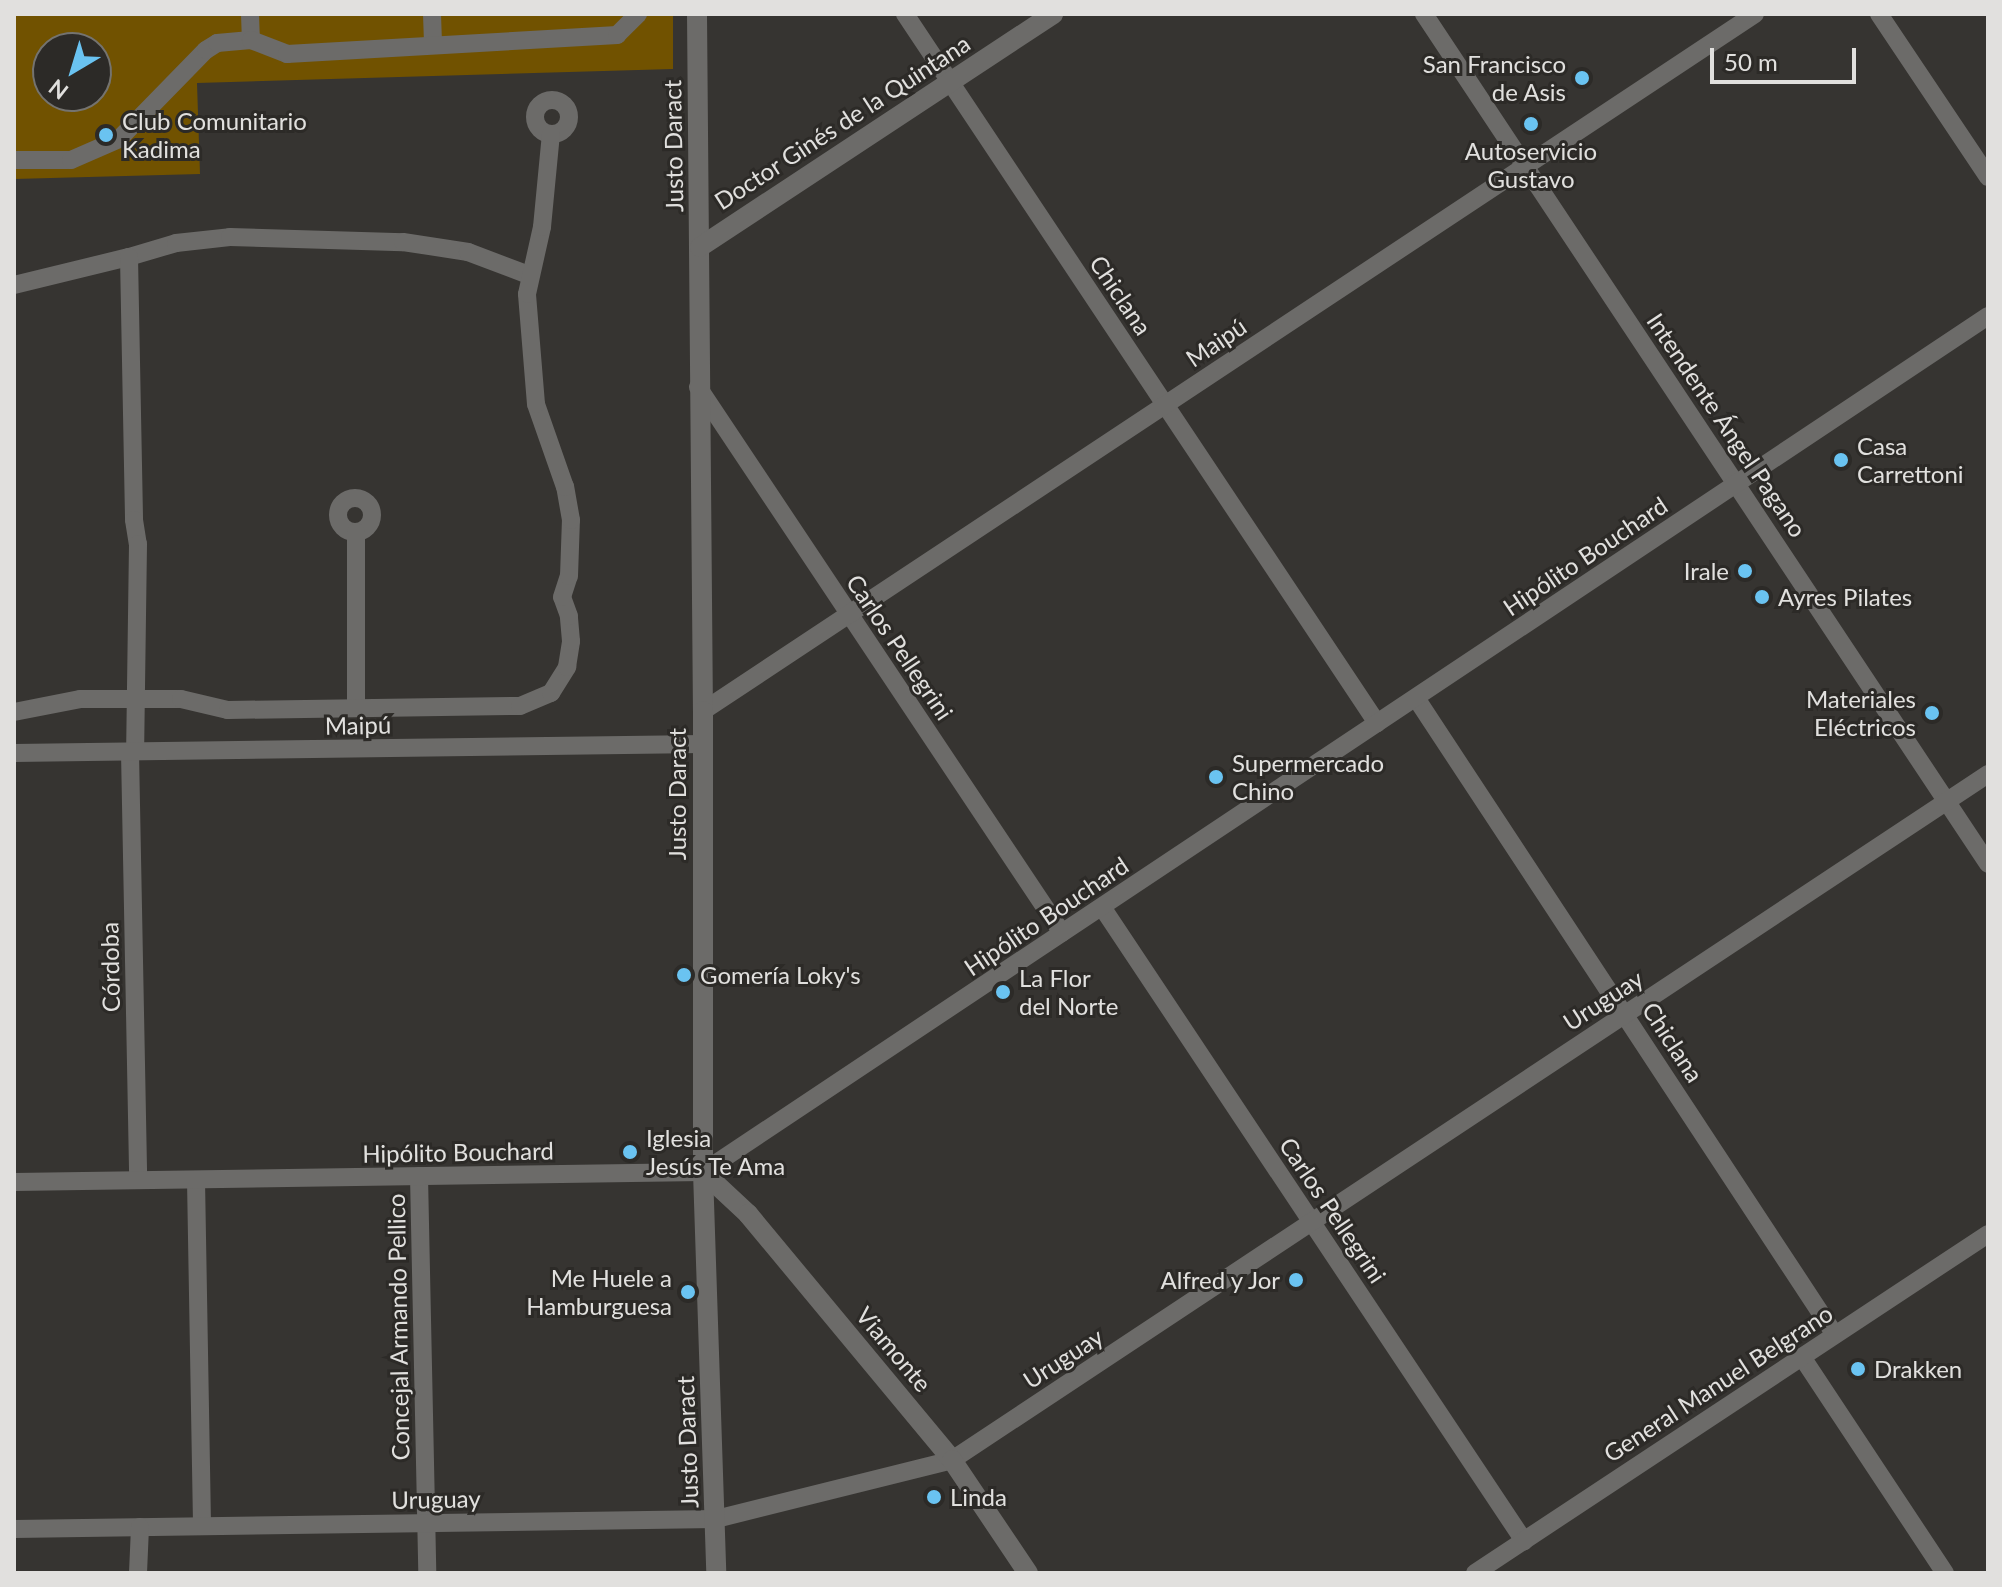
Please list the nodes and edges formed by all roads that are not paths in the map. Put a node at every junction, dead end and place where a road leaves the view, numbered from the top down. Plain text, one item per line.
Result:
1 (250, 14) edge
2 (432, 14) edge
3 (638, 14) edge
4 (697, 14) edge
5 (905, 14) edge
6 (1053, 14) edge
7 (1424, 14) edge
8 (1755, 14) edge
9 (1879, 14) edge
10 (251, 40) junction
11 (433, 45) junction
12 (950, 82) junction
13 (551, 134) dead end
14 (14, 160) edge
15 (1524, 166) junction
16 (1988, 177) edge
17 (700, 247) junction
18 (129, 257) junction
19 (529, 275) junction
20 (14, 285) edge
21 (1988, 316) edge
22 (698, 387) junction
23 (1165, 405) junction
24 (1737, 483) junction
25 (356, 532) dead end
26 (850, 614) junction
27 (1416, 698) junction
28 (136, 699) junction
29 (356, 708) junction
30 (703, 711) junction
31 (14, 712) edge
32 (1377, 723) junction
33 (703, 744) junction
34 (133, 752) junction
35 (14, 753) edge
36 (1988, 774) edge
37 (1946, 802) junction
38 (1988, 864) edge
39 (1102, 907) junction
40 (1062, 933) junction
41 (1626, 1013) junction
42 (703, 1172) junction
43 (419, 1176) junction
44 (138, 1180) junction
45 (196, 1180) junction
46 (14, 1182) edge
47 (1312, 1222) junction
48 (1988, 1234) edge
49 (1835, 1335) junction
50 (1802, 1357) junction
51 (952, 1460) junction
52 (716, 1519) junction
53 (426, 1523) junction
54 (202, 1526) junction
55 (140, 1527) junction
56 (14, 1529) edge
57 (1524, 1541) junction
58 (1480, 1572) edge
59 (138, 1573) edge
60 (427, 1573) edge
61 (716, 1573) edge
62 (1028, 1573) edge
63 (1945, 1573) edge

1 - 10 street
2 - 11 street
3 - 11 street
4 - 17 street, Justo Daract
5 - 12 street, Chiclana
6 - 12 street, Doctor Ginés de la Quintana
7 - 15 street, Intendente Ángel Pagano
8 - 15 street, Maipú
9 - 16 street
10 - 11 street
10 - 14 street
12 - 17 street, Doctor Ginés de la Quintana
12 - 23 street, Chiclana
13 - 19 street
15 - 23 street, Maipú
15 - 24 street, Intendente Ángel Pagano
17 - 22 street, Justo Daract
18 - 19 street
18 - 20 street
18 - 28 street, Córdoba
19 - 29 street
21 - 24 street, Hipólito Bouchard
22 - 26 street, Carlos Pellegrini
22 - 30 street, Justo Daract
23 - 26 street, Maipú
23 - 32 street, Chiclana
24 - 27 street, Hipólito Bouchard
24 - 37 street, Intendente Ángel Pagano
25 - 29 street
26 - 30 street, Maipú
26 - 40 street, Carlos Pellegrini
27 - 32 street, Hipólito Bouchard
27 - 41 street, Chiclana
28 - 29 street
28 - 31 street
28 - 34 street, Córdoba
30 - 33 street, Justo Daract
32 - 39 street, Hipólito Bouchard
33 - 34 street, Maipú
33 - 42 street, Justo Daract
34 - 35 street, Maipú
34 - 44 street, Córdoba
36 - 37 street, Uruguay
37 - 38 street, Intendente Ángel Pagano
37 - 41 street, Uruguay
39 - 40 street, Hipólito Bouchard
39 - 47 street, Carlos Pellegrini
40 - 42 street, Hipólito Bouchard
41 - 47 street, Uruguay
41 - 49 street, Chiclana
42 - 43 street, Hipólito Bouchard
42 - 51 street, Viamonte
42 - 52 street, Justo Daract
43 - 45 street, Hipólito Bouchard
43 - 53 street, Concejal Armando Pellico
44 - 45 street, Hipólito Bouchard
44 - 46 street, Hipólito Bouchard
45 - 54 street
47 - 51 street, Uruguay
47 - 57 street, Carlos Pellegrini
48 - 49 street, General Manuel Belgrano
49 - 50 street, General Manuel Belgrano
50 - 57 street, General Manuel Belgrano
50 - 63 street
51 - 52 street, Uruguay
51 - 62 street, Viamonte
52 - 53 street, Uruguay
52 - 61 street, Justo Daract
53 - 54 street, Uruguay
53 - 60 street, Concejal Armando Pellico
54 - 55 street, Uruguay
55 - 56 street, Uruguay
55 - 59 street
57 - 58 street, General Manuel Belgrano

